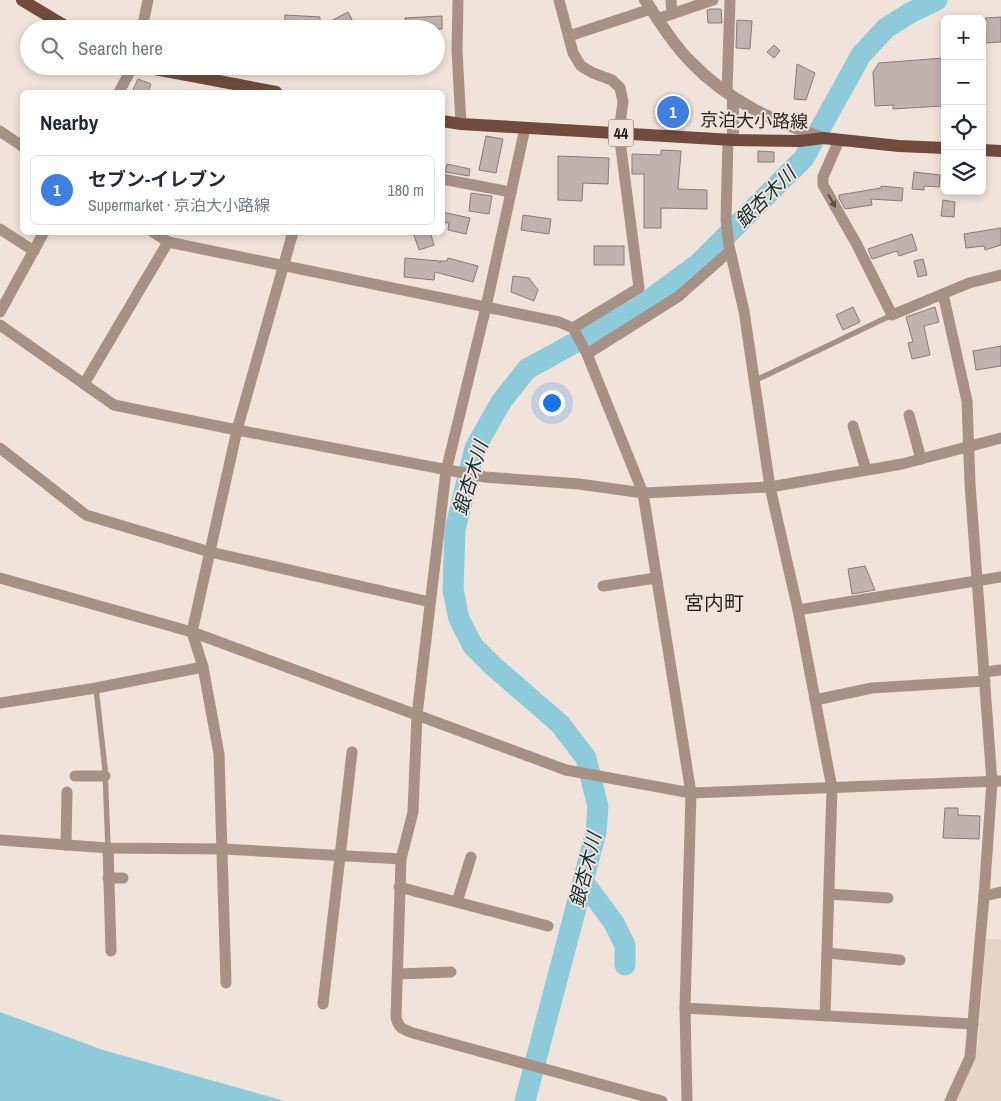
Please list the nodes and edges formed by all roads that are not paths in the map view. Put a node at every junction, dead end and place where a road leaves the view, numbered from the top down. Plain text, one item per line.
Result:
1 (22, 0) edge
2 (148, 0) edge
3 (458, 0) edge
4 (560, 0) edge
5 (671, 0) edge
6 (713, 0) edge
7 (730, 0) edge
8 (651, 9) edge
9 (672, 14) junction
10 (55, 20) edge
11 (144, 20) edge
12 (569, 36) junction
13 (128, 75) edge
14 (186, 75) edge
15 (120, 90) edge
16 (265, 90) edge
17 (730, 94) junction
18 (445, 121) edge
19 (461, 124) junction
20 (525, 128) junction
21 (0, 131) edge
22 (619, 133) junction
23 (803, 136) junction
24 (831, 139) junction
25 (731, 140) junction
26 (20, 145) edge
27 (941, 148) edge
28 (986, 150) edge
29 (1001, 151) edge
30 (445, 181) edge
31 (511, 192) junction
32 (0, 229) edge
33 (42, 235) edge
34 (158, 235) edge
35 (293, 235) edge
36 (168, 242) junction
37 (729, 248) junction
38 (34, 251) junction
39 (283, 266) junction
40 (1001, 275) edge
41 (943, 294) junction
42 (486, 307) junction
43 (0, 312) edge
44 (892, 315) junction
45 (0, 325) edge
46 (573, 328) junction
47 (587, 354) junction
48 (754, 381) junction
49 (84, 384) junction
50 (909, 415) dead end
51 (853, 426) dead end
52 (237, 430) junction
53 (1001, 438) edge
54 (968, 445) junction
55 (0, 448) edge
56 (921, 459) junction
57 (866, 470) junction
58 (446, 471) junction
59 (770, 487) junction
60 (643, 493) junction
61 (210, 552) junction
62 (1001, 577) edge
63 (0, 578) edge
64 (656, 578) junction
65 (978, 581) junction
66 (603, 586) dead end
67 (430, 602) junction
68 (798, 610) junction
69 (192, 632) junction
70 (203, 667) junction
71 (1001, 670) edge
72 (985, 676) junction
73 (96, 688) junction
74 (815, 700) junction
75 (0, 703) edge
76 (417, 715) junction
77 (352, 752) dead end
78 (75, 776) dead end
79 (105, 776) junction
80 (997, 781) edge
81 (832, 788) junction
82 (67, 792) dead end
83 (691, 793) junction
84 (0, 840) edge
85 (66, 845) junction
86 (108, 848) junction
87 (223, 850) junction
88 (340, 856) junction
89 (471, 857) dead end
90 (401, 859) junction
91 (108, 878) junction
92 (123, 878) dead end
93 (399, 887) junction
94 (1001, 892) edge
95 (829, 894) junction
96 (984, 896) junction
97 (888, 898) dead end
98 (456, 902) junction
99 (548, 926) dead end
100 (110, 951) dead end
101 (827, 953) junction
102 (900, 960) dead end
103 (451, 972) dead end
104 (398, 974) junction
105 (226, 983) dead end
106 (323, 1004) dead end
107 (685, 1008) junction
108 (825, 1016) junction
109 (973, 1024) junction
110 (662, 1101) edge
111 (686, 1101) edge
112 (950, 1101) edge

1 - 10 main road
2 - 11 street
3 - 19 street
4 - 12 street
5 - 9 street
6 - 9 street
7 - 17 street
8 - 9 street
8 - 12 street
8 - 17 street
12 - 22 street
13 - 15 street
14 - 16 main road
17 - 23 street
17 - 25 street
18 - 19 main road, 京泊大小路線 / 44
19 - 20 main road, 京泊大小路線 / 44
20 - 22 main road, 京泊大小路線 / 44
20 - 31 street
21 - 26 street
22 - 25 main road, 京泊大小路線 / 44
22 - 46 street
23 - 24 main road, 京泊大小路線 / 44
23 - 25 main road, 京泊大小路線 / 44
24 - 27 main road, 京泊大小路線 / 44
24 -> 44 street
25 - 37 street
28 - 29 main road
30 - 31 street
31 - 42 street
32 - 38 street
33 - 38 street
34 - 36 street
35 - 39 street
36 - 39 street
36 - 49 street
37 - 47 street
37 - 48 street
38 - 43 street
39 - 42 street
39 - 52 street
40 - 41 street
41 - 44 street
41 - 54 street
42 - 46 street
42 - 58 street
44 - 48 lane
45 - 49 street
46 - 47 street
47 - 60 street
48 - 59 street
49 - 52 street
50 - 56 street
51 - 57 street
52 - 58 street
52 - 61 street
53 - 54 street
54 - 56 street
54 - 65 street
55 - 61 street
56 - 57 street
57 - 59 street
58 - 60 street
58 - 67 street
59 - 60 street
59 - 68 street
60 - 64 street
61 - 67 street
61 - 69 street
62 - 65 street
63 - 69 street
64 - 66 street
64 - 83 street
65 - 68 street
65 - 72 street
67 - 76 street
68 - 74 street
69 - 70 street
69 - 76 street
70 - 73 street
70 - 87 street
71 - 72 street
72 - 74 street
72 - 80 street
73 - 75 street
73 - 79 lane
74 - 81 street
76 - 83 street
76 - 90 street
77 - 88 street
78 - 79 street
79 - 86 lane
80 - 81 street
80 - 96 street
81 - 83 street
81 - 95 street
82 - 85 street
83 - 107 street
84 - 85 street
85 - 86 street
86 - 87 street
86 - 91 street
87 - 88 street
87 - 105 street
88 - 90 street
88 - 106 street
89 - 98 street
90 - 93 street
91 - 92 street
91 - 100 street
93 - 98 street
93 - 104 street
94 - 96 street
95 - 97 street
95 - 101 street
96 - 109 street
98 - 99 street
101 - 102 street
101 - 108 street
103 - 104 street
104 - 110 street
107 - 108 street
107 - 111 street
108 - 109 street
109 - 112 street

